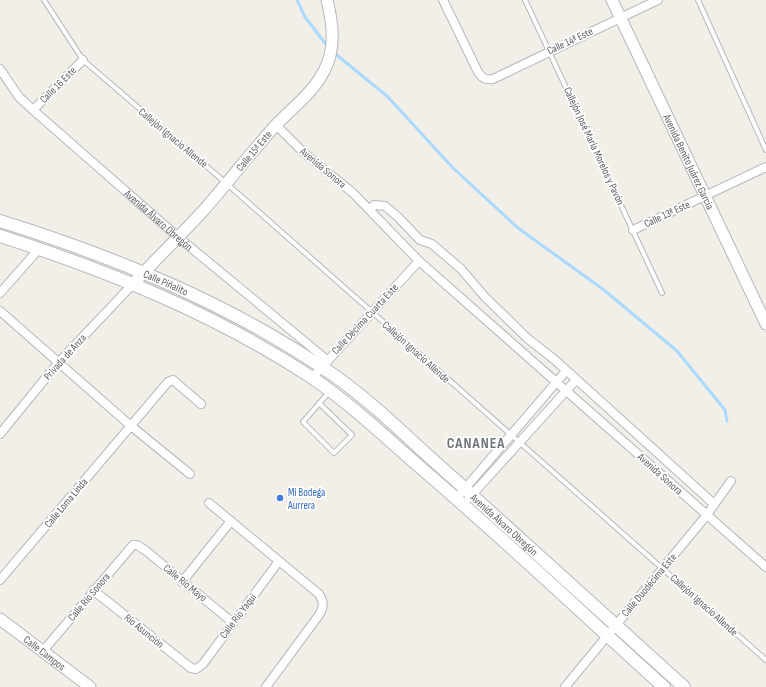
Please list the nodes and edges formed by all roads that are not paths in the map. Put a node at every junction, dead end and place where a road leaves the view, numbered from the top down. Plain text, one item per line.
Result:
1 (44, 0) edge
2 (327, 0) edge
3 (443, 0) edge
4 (525, 0) edge
5 (612, 0) edge
6 (658, 0) edge
7 (698, 0) edge
8 (620, 18) junction
9 (549, 51) junction
10 (83, 60) junction
11 (0, 69) edge
12 (33, 110) junction
13 (276, 125) junction
14 (766, 150) edge
15 (766, 167) edge
16 (226, 183) junction
17 (706, 196) junction
18 (370, 210) junction
19 (0, 221) edge
20 (632, 230) junction
21 (0, 236) edge
22 (178, 237) junction
23 (40, 249) junction
24 (419, 261) junction
25 (144, 272) junction
26 (134, 283) junction
27 (0, 293) edge
28 (662, 293) dead end
29 (0, 311) edge
30 (372, 312) junction
31 (766, 324) edge
32 (58, 363) junction
33 (324, 364) junction
34 (566, 371) junction
35 (312, 378) junction
36 (576, 380) junction
37 (557, 382) junction
38 (566, 390) junction
39 (330, 391) junction
40 (320, 403) junction
41 (201, 404) dead end
42 (131, 426) junction
43 (0, 434) edge
44 (511, 435) junction
45 (519, 442) junction
46 (190, 474) dead end
47 (731, 482) dead end
48 (469, 492) junction
49 (460, 502) junction
50 (210, 503) dead end
51 (714, 504) junction
52 (706, 516) junction
53 (231, 521) junction
54 (137, 545) joint
55 (279, 562) junction
56 (766, 566) edge
57 (663, 568) junction
58 (0, 580) edge
59 (182, 582) junction
60 (93, 590) junction
61 (0, 619) edge
62 (232, 622) junction
63 (615, 625) junction
64 (607, 636) junction
65 (43, 651) junction
66 (766, 660) edge
67 (196, 669) joint
68 (90, 687) edge
69 (266, 687) edge
70 (565, 687) edge
71 (664, 687) edge
72 (684, 687) edge

1 - 10 lane, Callejón Ignacio Allende
2 - 13 street, Calle 15ª Este
3 - 9 street, Calle 14ª Este
4 - 9 lane, Callejón José María Morelos y Pavón
5 - 8 street, Avenida Benito Juárez García
6 - 8 street, Calle 14ª Este
7 - 14 lane
8 - 9 street, Calle 14ª Este
8 - 17 street, Avenida Benito Juárez García
9 - 20 lane, Callejón José María Morelos y Pavón
10 - 12 street, Calle 16 Este
10 - 16 lane, Callejón Ignacio Allende
11 - 12 street, Avenida Álvaro Obregón
12 - 22 street, Avenida Álvaro Obregón
13 - 16 street, Calle 15ª Este
13 - 18 street, Avenida Sonora
15 - 17 street, Calle 13ª Este
16 - 22 street, Calle 15ª Este
16 - 30 lane, Callejón Ignacio Allende
17 - 20 street, Calle 13ª Este
17 - 31 street, Avenida Benito Juárez García
18 - 24 street, Avenida Sonora
18 - 34 street, Avenida Sonora
19 - 25 main road, Calle Piñalito
20 - 28 lane, Callejón José María Morelos y Pavón
21 - 23 main road, Calle Piñalito
22 - 25 street, Calle 15ª Este
22 - 33 street, Avenida Álvaro Obregón
23 - 26 main road, Calle Piñalito
23 - 27 street
24 - 30 street, Calle Décima Cuarta Este
24 - 37 street, Avenida Sonora
25 - 26 street, Calle 15ª Este
25 - 33 main road, Calle Piñalito
26 - 32 street, Privada de Anza
26 - 35 main road, Calle Piñalito
29 - 32 street
30 - 33 street, Calle Décima Cuarta Este
30 - 44 lane, Callejón Ignacio Allende
32 - 42 street
32 - 43 street, Privada de Anza
33 - 35 street, Calle Décima Cuarta Este
33 - 48 main road, Avenida Álvaro Obregón
34 - 36 street, Avenida Sonora
34 - 37 street
35 - 39 main road, Avenida Álvaro Obregón
36 - 38 street
36 - 51 street, Avenida Sonora
37 - 38 street, Avenida Sonora
37 - 44 street
38 - 45 street
38 - 52 street, Avenida Sonora
39 - 40 lane
39 - 49 main road, Avenida Álvaro Obregón
40 - 40 lane
41 - 42 street, Calle Loma Linda
42 - 46 street
42 - 58 street, Calle Loma Linda
44 - 45 lane, Callejón Ignacio Allende
44 - 48 street
45 - 48 street
45 - 57 lane, Callejón Ignacio Allende
47 - 51 street, Calle Duodécima Este
48 - 49 street
48 - 63 main road, Avenida Álvaro Obregón
49 - 64 main road, Avenida Álvaro Obregón
50 - 53 street
51 - 52 street, Calle Duodécima Este
52 - 56 street, Avenida Sonora
52 - 57 street, Calle Duodécima Este
53 - 55 street
53 - 59 street
54 - 59 street, Calle Río Mayo
54 - 60 street, Calle Río Sonora
55 - 62 street, Calle Río Yaqui
55 - 69 street
57 - 63 street, Calle Duodécima Este
57 - 66 lane, Callejón Ignacio Allende
59 - 62 street, Calle Río Mayo
60 - 65 street, Calle Río Sonora
60 - 67 street, Río Asunción
61 - 65 street, Calle Campos
62 - 67 street, Calle Río Yaqui
63 - 64 street, Calle Duodécima Este
63 - 72 main road, Avenida Álvaro Obregón
64 - 70 street, Calle Duodécima Este
64 - 71 main road, Avenida Álvaro Obregón
65 - 68 street, Calle Campos

